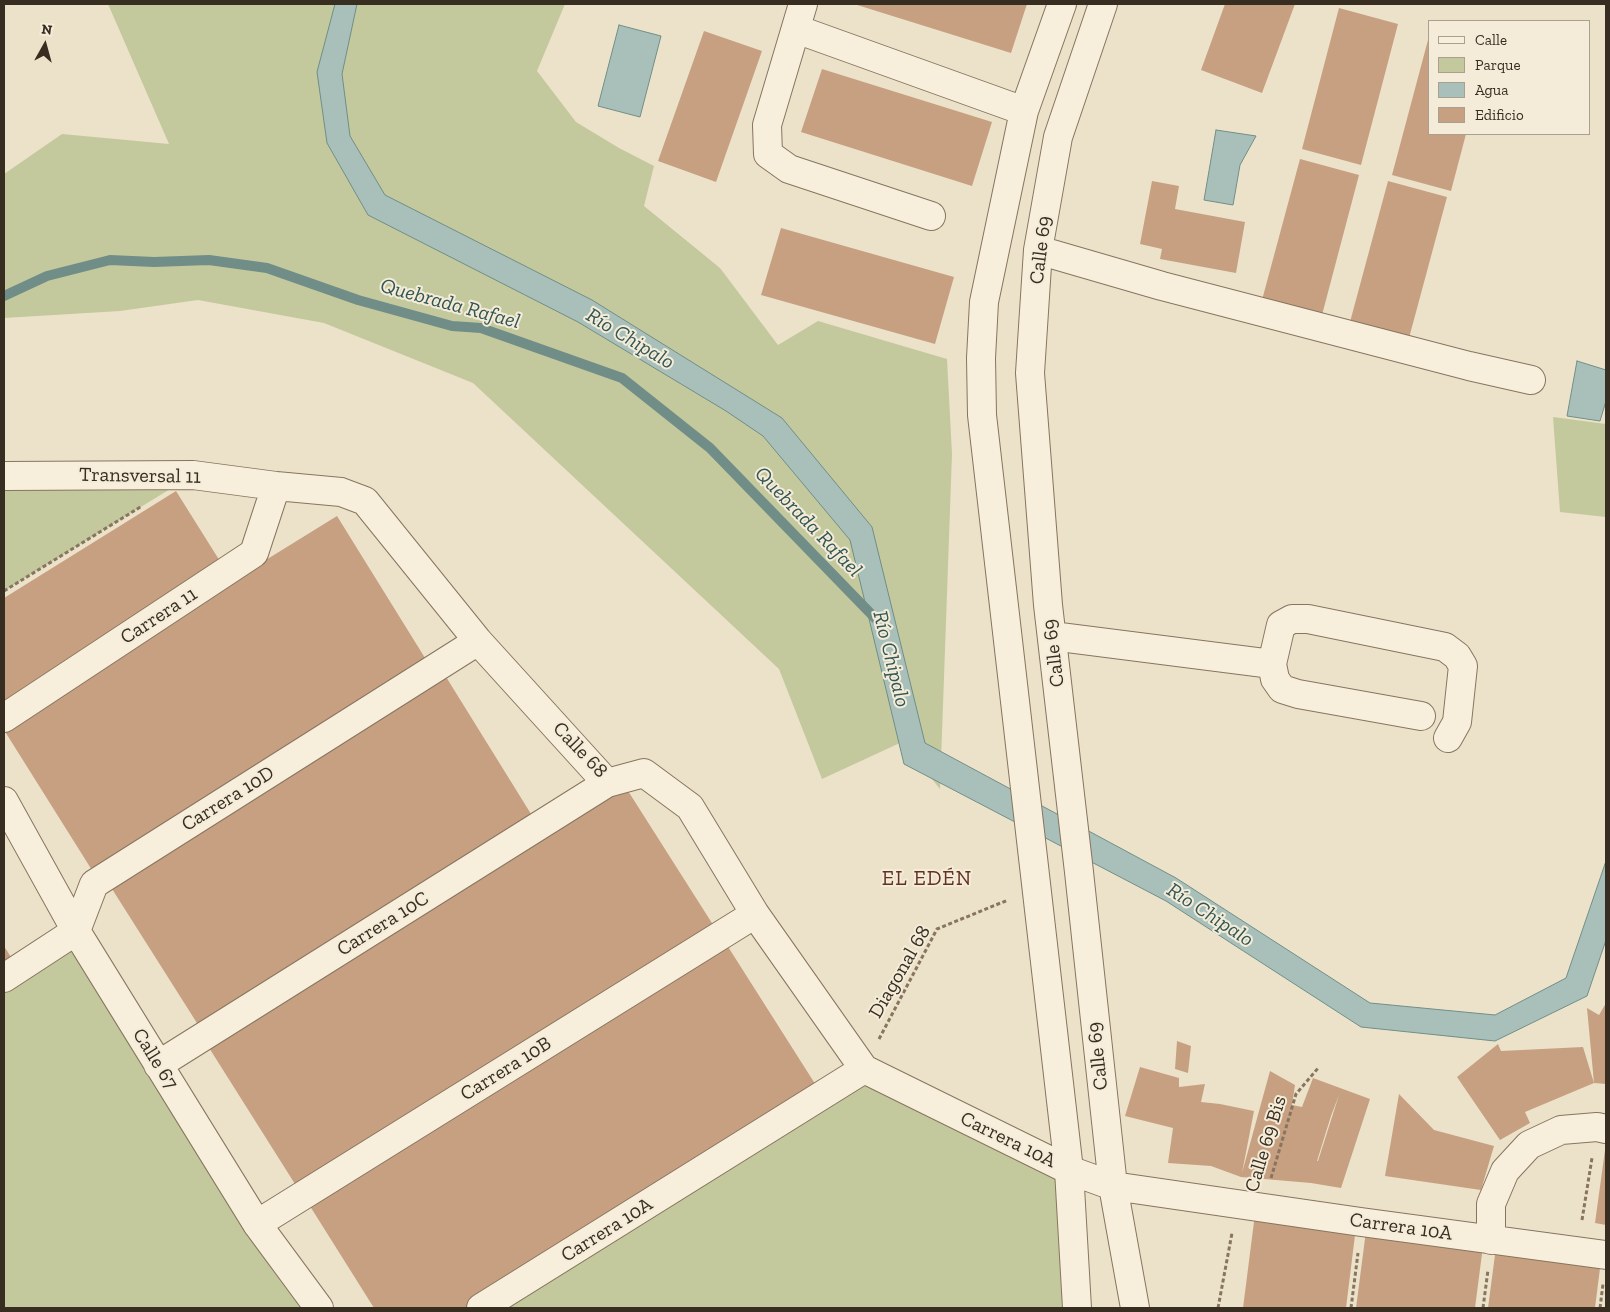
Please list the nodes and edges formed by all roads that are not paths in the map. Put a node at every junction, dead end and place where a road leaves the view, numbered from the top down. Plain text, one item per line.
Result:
1 (1062, 4) edge
2 (1103, 4) edge
3 (799, 16) edge
4 (1024, 111) junction
5 (931, 216) dead end
6 (1038, 250) junction
7 (1531, 380) dead end
8 (4, 476) edge
9 (276, 486) junction
10 (1052, 636) junction
11 (478, 640) junction
12 (1272, 664) junction
13 (1421, 716) dead end
14 (4, 718) edge
15 (1448, 738) dead end
16 (607, 783) junction
17 (4, 801) edge
18 (755, 914) junction
19 (76, 931) junction
20 (4, 978) edge
21 (158, 1065) junction
22 (864, 1068) junction
23 (1602, 1128) edge
24 (1070, 1170) junction
25 (1113, 1186) junction
26 (257, 1224) junction
27 (1491, 1240) junction
28 (1606, 1255) edge
29 (319, 1308) edge
30 (482, 1308) edge
31 (1078, 1308) edge
32 (1135, 1308) edge

1 - 4 street, Calle 69
2 - 6 street, Calle 69
3 - 4 street
3 - 5 street
4 - 24 street, Calle 69
6 - 7 street
6 - 10 street, Calle 69
8 - 9 street, Transversal 11
9 - 11 street, Calle 68
9 - 14 street, Carrera 11
10 - 12 street
10 - 25 street, Calle 69
11 - 16 street, Calle 68
11 - 19 street, Carrera 10D
12 - 13 street
12 - 15 street
16 - 18 street, Calle 68
16 - 21 street, Carrera 10C
17 - 19 street, Calle 67
18 - 22 street, Calle 68
18 - 26 street, Carrera 10B
19 - 20 street
19 - 21 street, Calle 67
21 - 26 street, Calle 67
22 - 24 street, Carrera 10A
22 - 30 street, Carrera 10A
23 - 27 street
24 - 25 street, Carrera 10A
24 - 31 street, Calle 69
25 - 27 street, Carrera 10A
25 - 32 street, Calle 69
26 - 29 street, Calle 67
27 - 28 street, Carrera 10A

